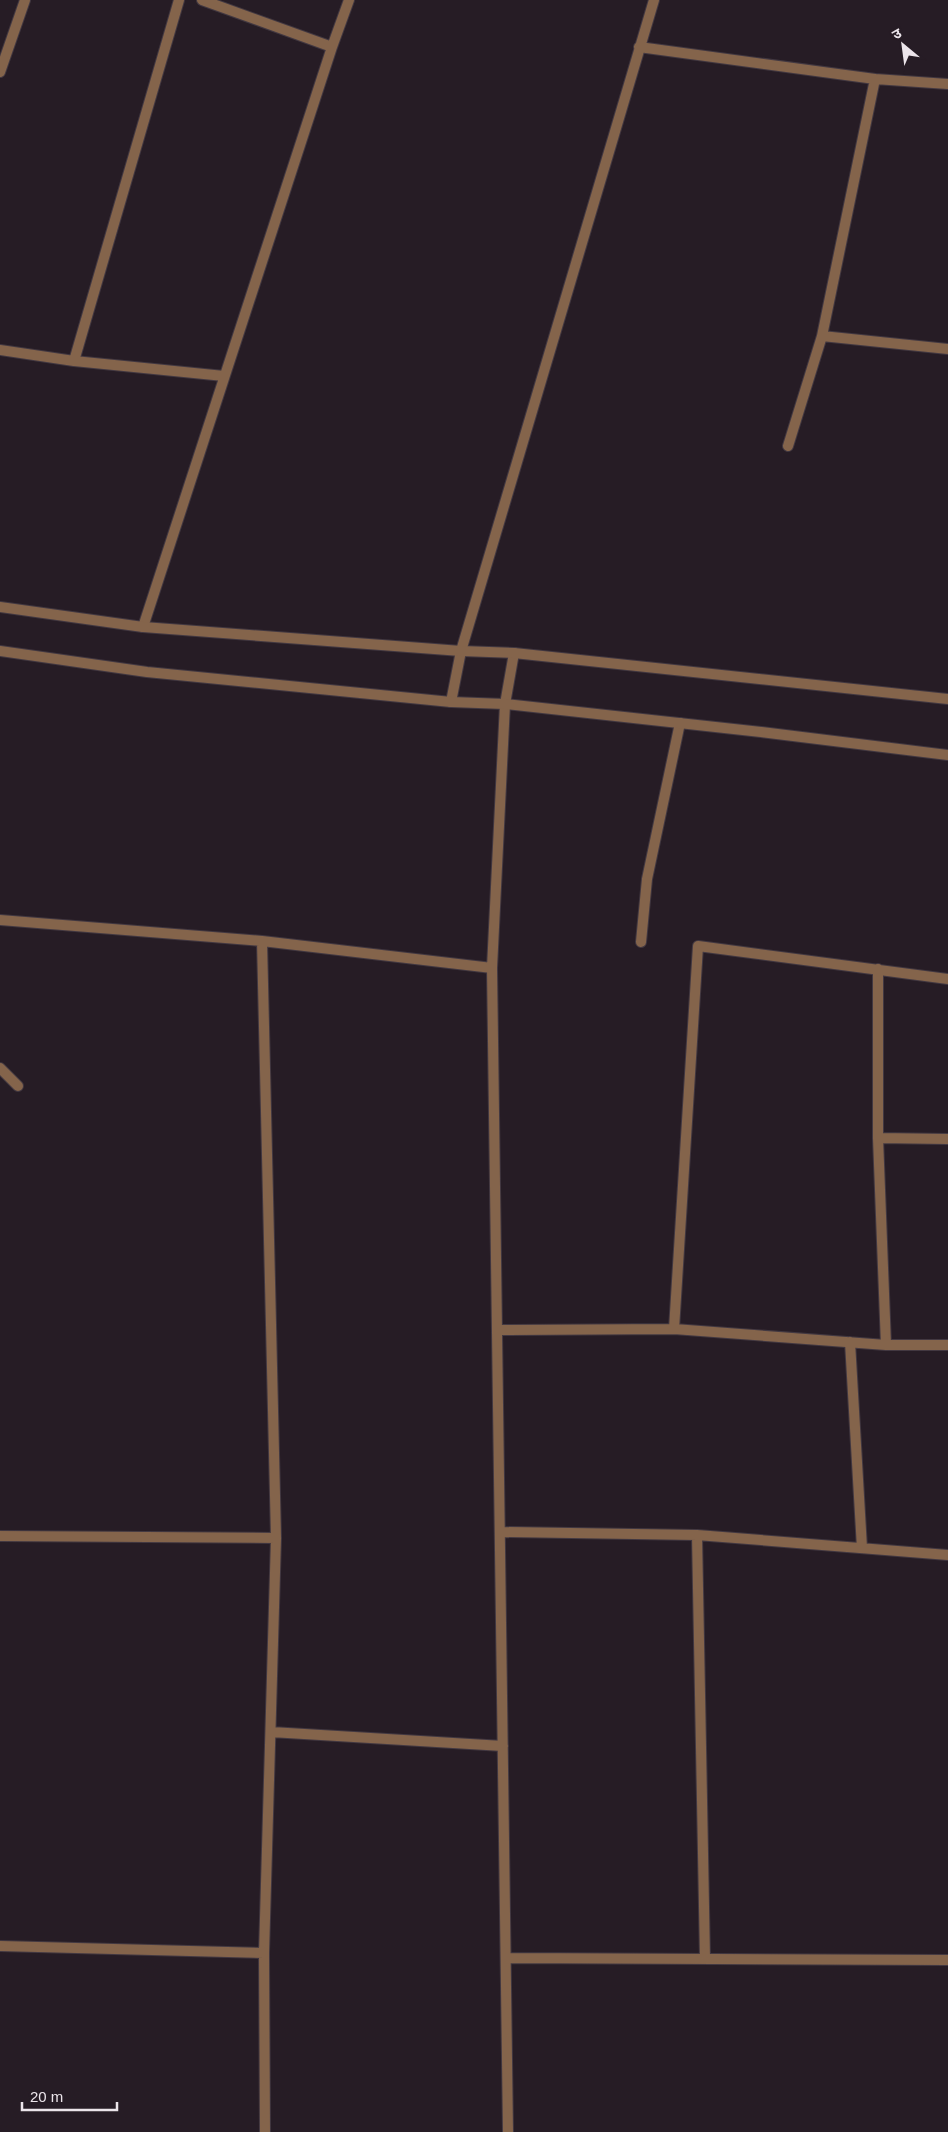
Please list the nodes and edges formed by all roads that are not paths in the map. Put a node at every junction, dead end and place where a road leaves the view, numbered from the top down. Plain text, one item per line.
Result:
1 (25, 0) edge
2 (179, 0) edge
3 (202, 0) edge
4 (349, 0) edge
5 (654, 0) edge
6 (332, 47) junction
7 (639, 47) junction
8 (0, 72) edge
9 (875, 79) junction
10 (948, 84) edge
11 (822, 336) junction
12 (948, 349) edge
13 (0, 350) edge
14 (74, 361) junction
15 (224, 376) junction
16 (788, 446) dead end
17 (0, 608) edge
18 (144, 627) junction
19 (0, 651) edge
20 (461, 651) junction
21 (514, 653) junction
22 (948, 699) edge
23 (451, 702) junction
24 (505, 704) junction
25 (680, 723) junction
26 (948, 755) edge
27 (0, 920) edge
28 (262, 941) junction
29 (641, 942) dead end
30 (492, 968) junction
31 (878, 969) junction
32 (948, 979) edge
33 (0, 1068) edge
34 (18, 1086) dead end
35 (878, 1138) junction
36 (948, 1139) edge
37 (674, 1329) junction
38 (498, 1330) junction
39 (850, 1342) junction
40 (886, 1345) junction
41 (948, 1345) edge
42 (501, 1532) junction
43 (696, 1535) junction
44 (0, 1536) edge
45 (276, 1538) junction
46 (862, 1548) junction
47 (948, 1555) edge
48 (270, 1732) junction
49 (503, 1746) junction
50 (0, 1946) edge
51 (264, 1953) junction
52 (506, 1958) junction
53 (705, 1959) junction
54 (948, 1960) edge
55 (265, 2132) edge
56 (508, 2132) edge

1 - 8 street
2 - 14 street
3 - 6 street
4 - 6 street
5 - 7 street
6 - 15 street
7 - 9 street
7 - 20 street
9 - 10 street
9 - 11 street
11 - 12 street
11 - 16 street
13 - 14 street
14 - 15 street
15 - 18 street
17 - 18 street
18 - 20 street
19 - 23 street
20 - 21 street
20 - 23 street
21 - 22 street
21 - 24 street
23 - 24 street
24 - 25 street
24 - 30 street
25 - 26 street
25 - 29 street
27 - 28 street
28 - 30 street
28 - 45 street
30 - 38 street
31 - 32 street
31 - 35 street
31 - 37 street
33 - 34 street
35 - 36 street
35 - 40 street
37 - 38 street
37 - 39 street
38 - 42 street
39 - 40 street
39 - 46 street
40 - 41 street
42 - 43 street
42 - 49 street
43 - 46 street
43 - 53 street
44 - 45 street
45 - 48 street
46 - 47 street
48 - 49 street
48 - 51 street
49 - 52 street
50 - 51 street
51 - 55 street
52 - 53 street
52 - 56 street
53 - 54 street

